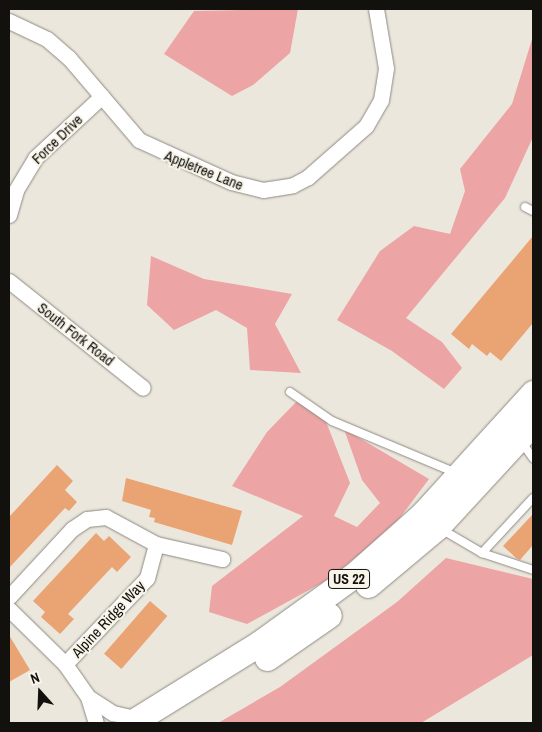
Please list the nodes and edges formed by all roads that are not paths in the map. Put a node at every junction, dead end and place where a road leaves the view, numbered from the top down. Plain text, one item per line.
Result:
1 (376, 9) edge
2 (9, 21) edge
3 (102, 96) junction
4 (525, 207) dead end
5 (533, 212) edge
6 (9, 215) edge
7 (9, 281) edge
8 (143, 388) dead end
9 (290, 392) dead end
10 (533, 393) edge
11 (529, 440) edge
12 (461, 475) junction
13 (533, 498) edge
14 (437, 527) junction
15 (156, 544) junction
16 (482, 553) junction
17 (222, 559) dead end
18 (533, 570) edge
19 (9, 597) edge
20 (9, 609) edge
21 (65, 664) junction
22 (88, 697) junction
23 (135, 721) edge
24 (96, 723) edge
25 (164, 723) edge

1 - 3 street, Appletree Lane
2 - 3 street, Appletree Lane
3 - 6 street, Force Drive
4 - 5 lane
7 - 8 street, South Fork Road
9 - 12 lane
10 - 12 highway, US 22
11 - 14 highway, US 22
12 - 23 highway, US 22
13 - 16 lane
14 - 16 lane
14 - 25 highway, US 22
15 - 17 street
15 - 19 street
15 - 21 street, Alpine Ridge Way
16 - 18 lane
20 - 21 street, Alpine Ridge Way
21 - 22 street, Alpine Ridge Way
22 - 23 street, Alpine Ridge Way
22 - 24 street, Alpine Ridge Way

